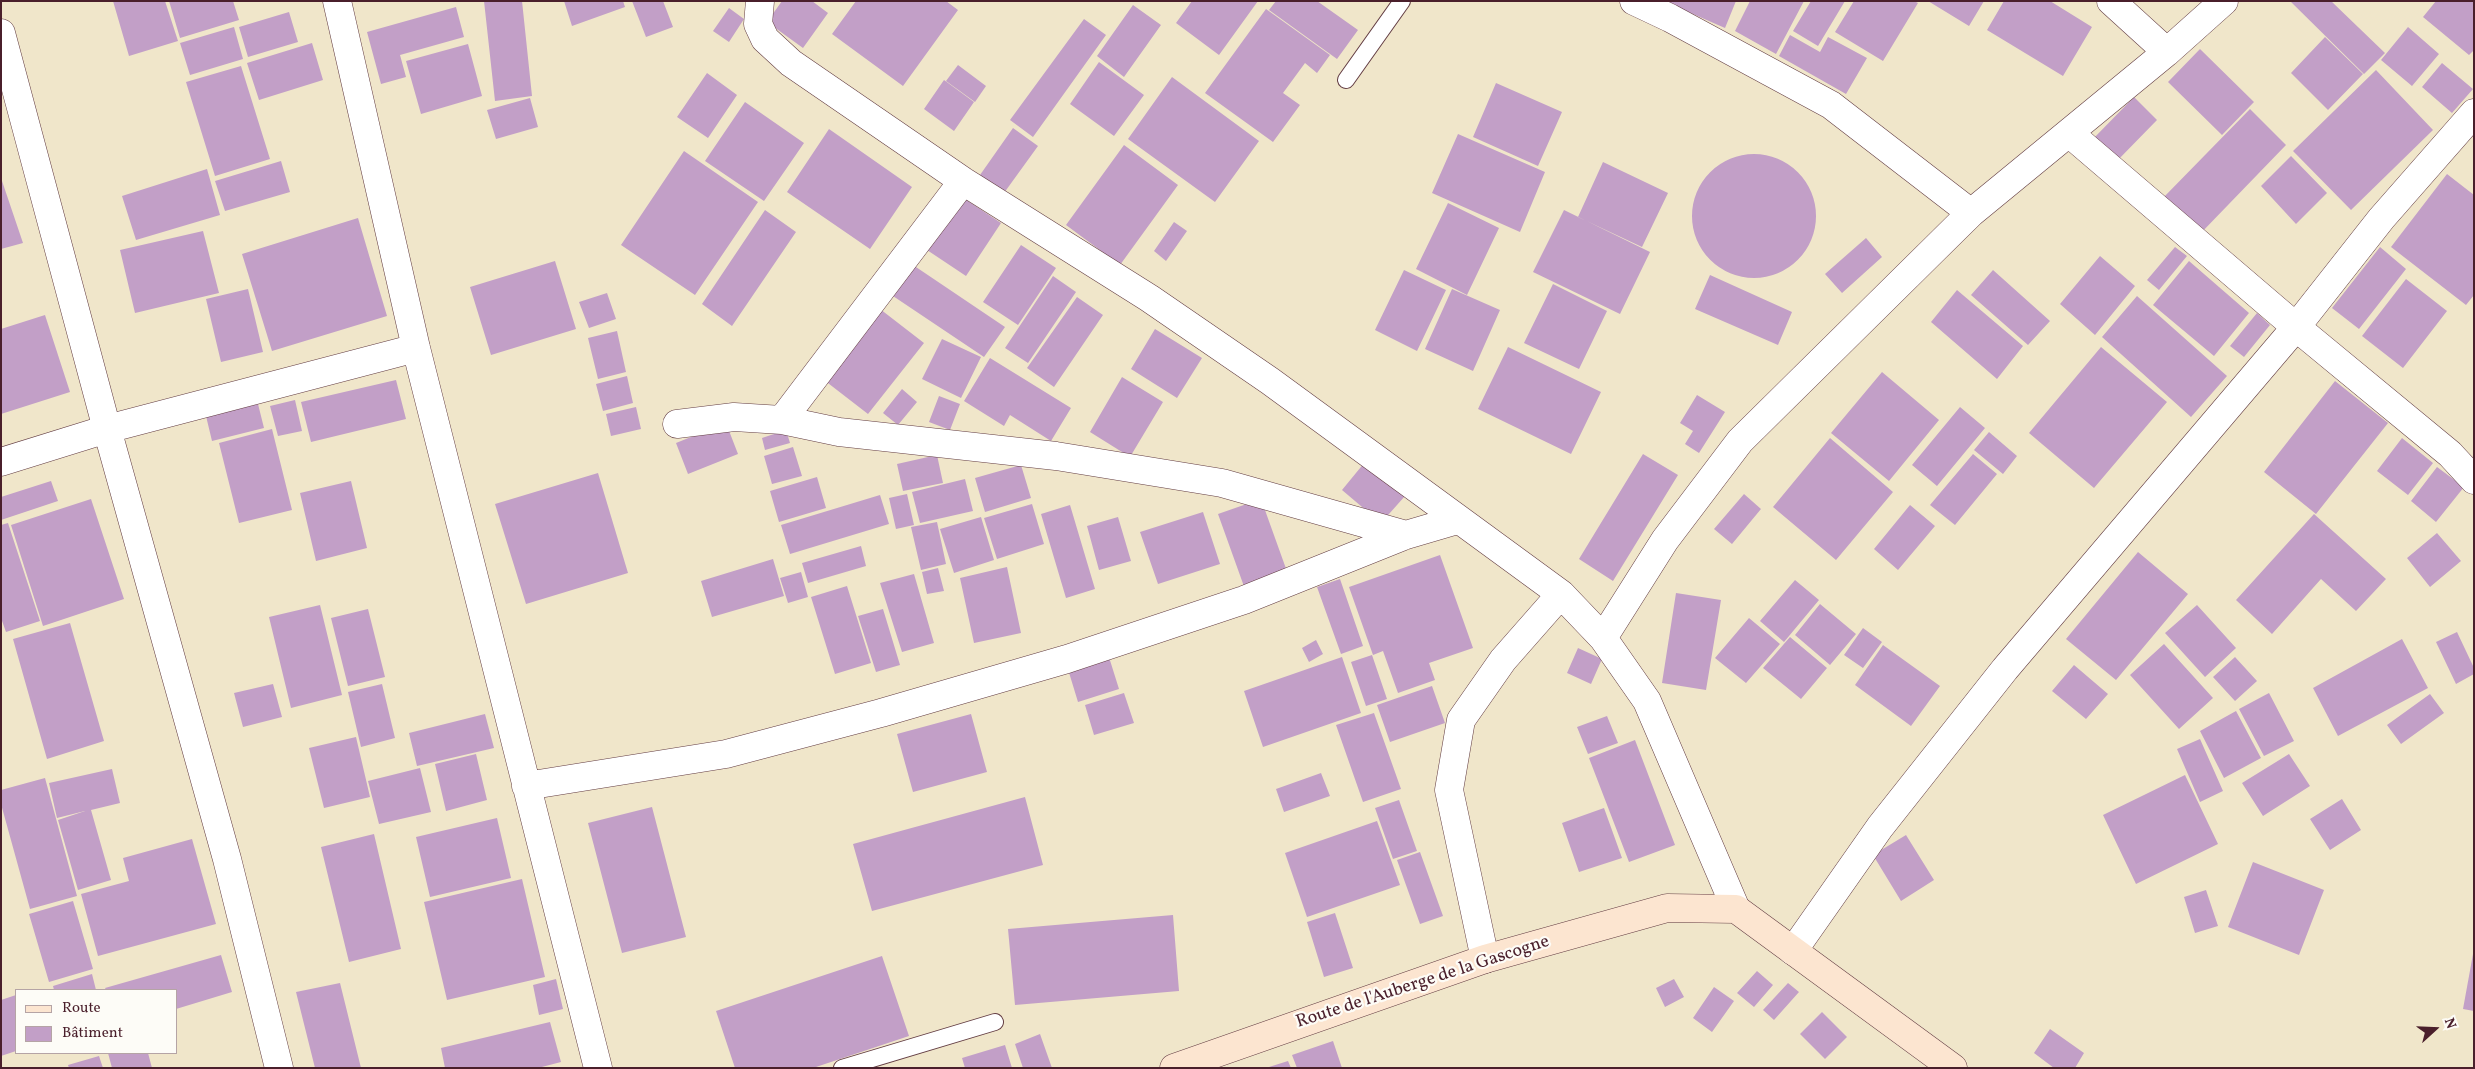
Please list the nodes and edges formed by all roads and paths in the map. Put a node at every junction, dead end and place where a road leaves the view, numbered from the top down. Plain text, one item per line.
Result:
1 (337, 1) edge
2 (760, 1) edge
3 (1402, 1) edge
4 (1634, 1) edge
5 (2111, 1) edge
6 (2224, 1) edge
7 (1, 33) edge
8 (2167, 52) junction
9 (1346, 80) dead end
10 (2469, 128) edge
11 (2069, 133) junction
12 (963, 181) junction
13 (1971, 213) junction
14 (2296, 327) junction
15 (416, 348) junction
16 (782, 420) junction
17 (678, 424) dead end
18 (107, 429) junction
19 (1, 462) edge
20 (2474, 480) edge
21 (1457, 520) junction
22 (1406, 535) junction
23 (1561, 594) junction
24 (1603, 638) junction
25 (526, 786) junction
26 (1736, 909) junction
27 (1793, 951) junction
28 (1485, 959) junction
29 (995, 1022) dead end
30 (279, 1068) edge
31 (598, 1068) edge
32 (842, 1068) edge
33 (1174, 1068) edge
34 (1953, 1068) edge

1 - 15 street
2 - 12 street
3 - 9 lane
4 - 13 street
5 - 8 street
6 - 8 street
7 - 18 street
8 - 11 street
10 - 14 street
11 - 13 street
11 - 14 street
12 - 16 street
12 - 21 street
13 - 24 street
14 - 20 street
14 - 27 street
15 - 18 street
15 - 25 street
16 - 17 street
16 - 22 street
18 - 19 street
18 - 30 street
21 - 22 street
21 - 23 street
22 - 25 street
23 - 24 street
23 - 28 street
24 - 26 street
25 - 31 street
26 - 27 street
26 - 28 street, Route de l'Auberge de la Gascogne
27 - 34 street
28 - 33 street, Route de l'Auberge de la Gascogne
29 - 32 lane

